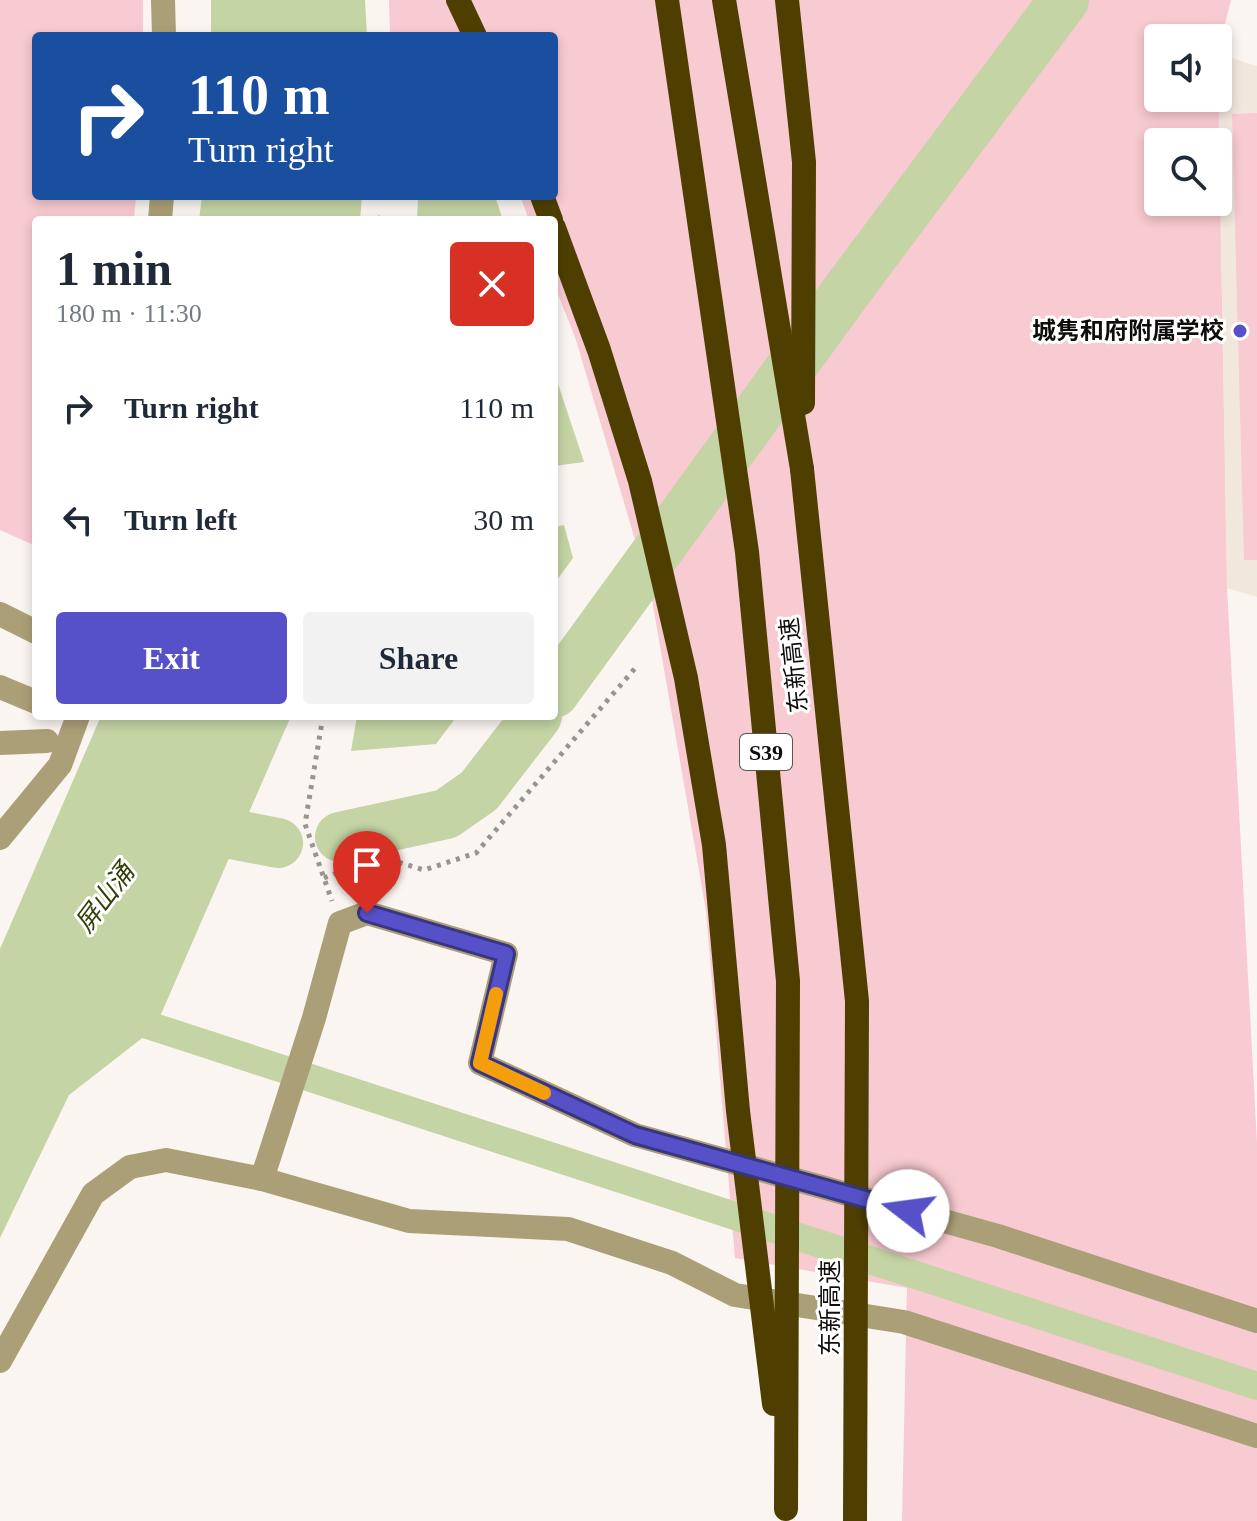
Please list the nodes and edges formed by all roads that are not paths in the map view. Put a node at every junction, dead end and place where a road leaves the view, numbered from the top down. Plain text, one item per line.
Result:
1 (163, 0) edge
2 (458, 0) edge
3 (667, 0) edge
4 (724, 0) edge
5 (787, 0) edge
6 (164, 32) edge
7 (473, 32) edge
8 (558, 239) edge
9 (802, 469) junction
10 (0, 614) edge
11 (32, 630) edge
12 (0, 687) edge
13 (32, 700) edge
14 (77, 720) edge
15 (47, 741) dead end
16 (0, 743) edge
17 (0, 838) edge
18 (262, 1179) junction
19 (1257, 1321) edge
20 (0, 1361) edge
21 (1257, 1436) edge
22 (786, 1515) edge
23 (855, 1521) edge

1 - 6 street
2 - 7 highway
3 - 22 highway, 东新高速 / S39, bridge
4 - 9 highway, 东新高速
5 - 9 highway
8 - 22 highway, bridge
9 - 23 highway, 东新高速, bridge
10 - 11 street
12 - 13 street
14 - 17 street
15 - 16 street
18 - 19 street
18 - 20 street
18 - 21 street

